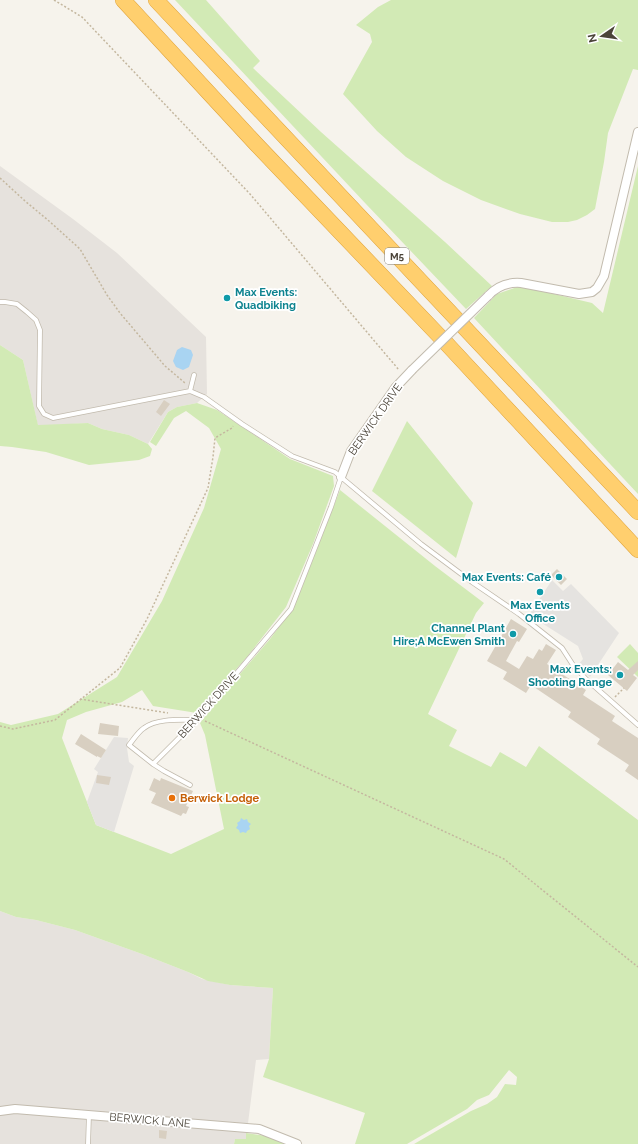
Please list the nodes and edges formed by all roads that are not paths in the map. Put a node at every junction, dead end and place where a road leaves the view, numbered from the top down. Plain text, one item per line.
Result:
1 (123, 0) edge
2 (156, 0) edge
3 (638, 132) edge
4 (0, 302) edge
5 (194, 375) dead end
6 (190, 391) junction
7 (341, 477) junction
8 (638, 512) edge
9 (638, 550) edge
10 (198, 719) junction
11 (638, 725) edge
12 (153, 764) junction
13 (190, 784) dead end
14 (0, 1111) edge
15 (89, 1115) junction
16 (88, 1144) edge
17 (298, 1144) edge

1 - 9 highway, M5
2 - 8 highway, M5
3 - 7 street, BERWICK DRIVE, bridge
4 - 6 lane
5 - 6 lane
6 - 7 lane
7 - 10 lane, BERWICK DRIVE
7 - 11 lane
10 - 12 lane, BERWICK DRIVE
10 - 12 lane
12 - 13 lane
14 - 15 street, BERWICK LANE
15 - 16 lane
15 - 17 street, BERWICK LANE

